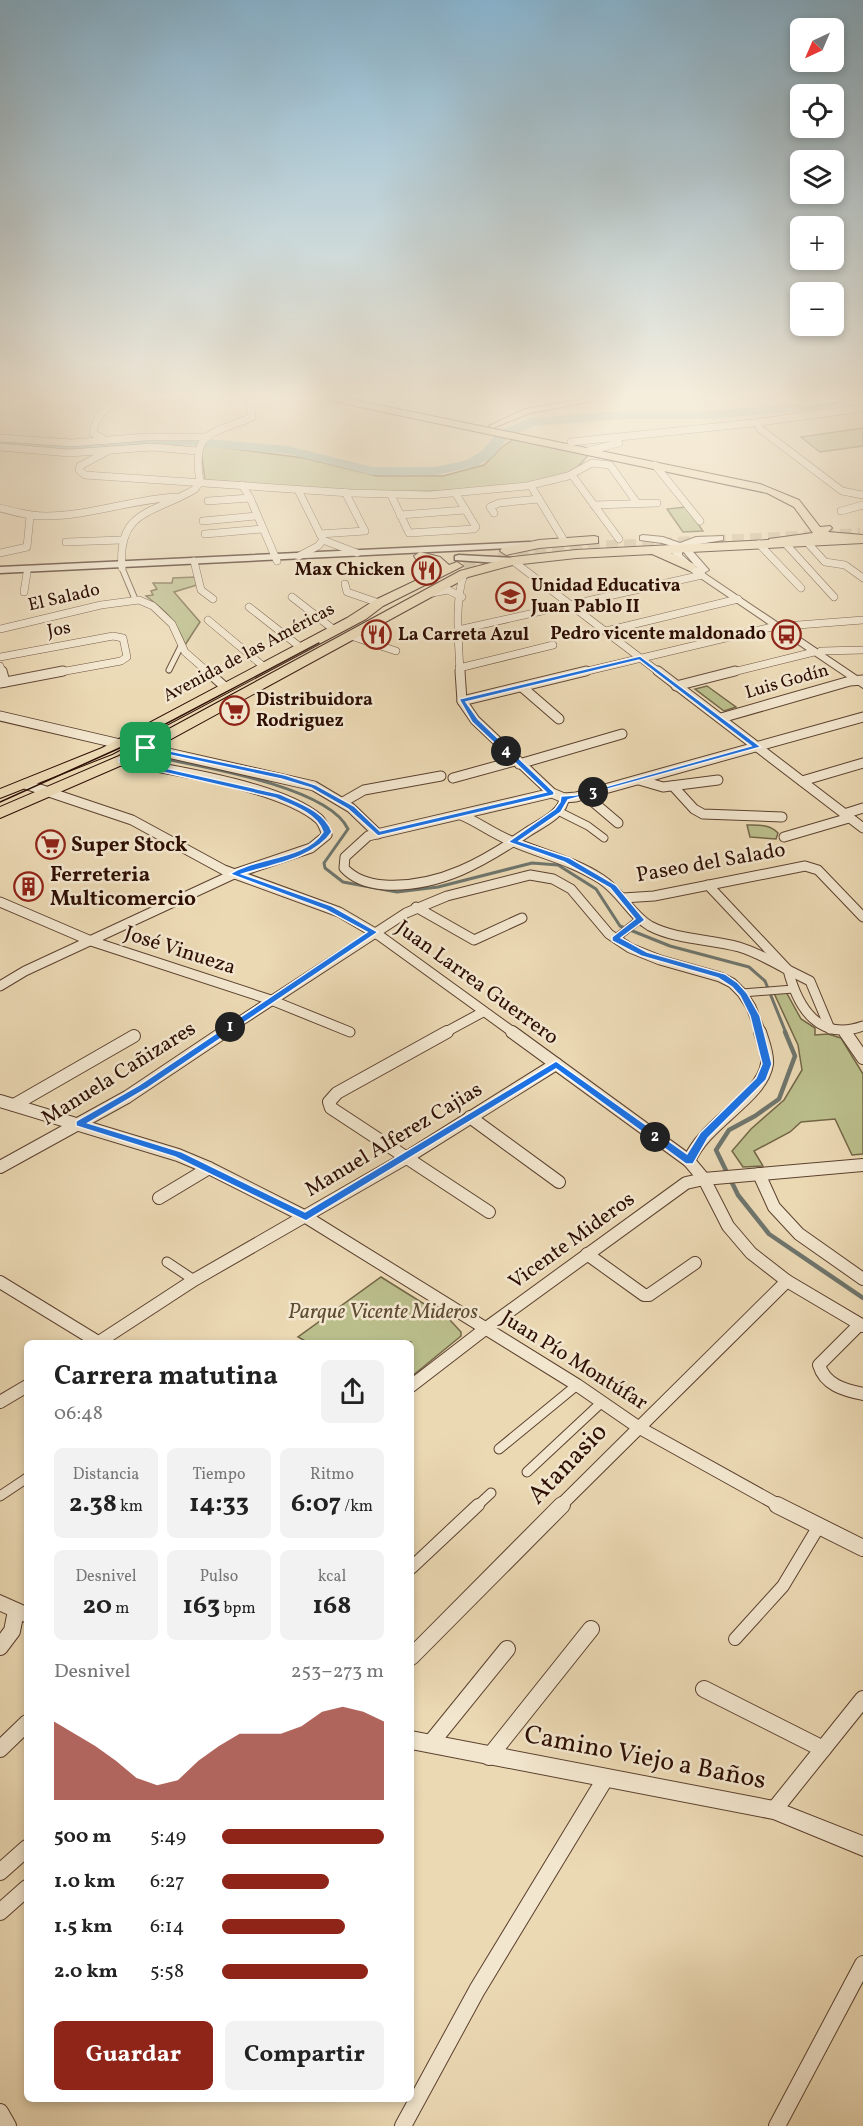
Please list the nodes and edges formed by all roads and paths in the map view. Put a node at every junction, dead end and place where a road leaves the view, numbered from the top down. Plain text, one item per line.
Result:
1 (302, 497) edge
2 (348, 497) edge
3 (392, 497) edge
4 (458, 497) edge
5 (588, 497) edge
6 (633, 497) edge
7 (681, 497) edge
8 (783, 497) edge
9 (803, 497) edge
10 (182, 498) joint
11 (250, 498) joint
12 (539, 499) joint
13 (208, 501) dead end
14 (637, 503) junction
15 (657, 503) dead end
16 (594, 505) junction
17 (863, 505) edge
18 (0, 508) edge
19 (465, 510) junction
20 (814, 511) junction
21 (841, 511) dead end
22 (494, 513) dead end
23 (400, 515) junction
24 (30, 516) junction
25 (257, 516) junction
26 (224, 519) junction
27 (203, 521) dead end
28 (700, 521) dead end
29 (262, 529) junction
30 (374, 530) dead end
31 (365, 531) junction
32 (229, 532) junction
33 (821, 533) junction
34 (205, 534) dead end
35 (862, 534) edge
36 (321, 537) junction
37 (643, 538) junction
38 (720, 538) junction
39 (613, 539) junction
40 (121, 540) junction
41 (777, 540) junction
42 (66, 542) dead end
43 (565, 542) junction
44 (806, 542) junction
45 (539, 544) junction
46 (759, 544) junction
47 (740, 546) junction
48 (681, 547) junction
49 (634, 550) junction
50 (0, 553) edge
51 (357, 553) junction
52 (299, 556) junction
53 (420, 556) junction
54 (515, 558) junction
55 (277, 559) junction
56 (194, 563) junction
57 (121, 566) junction
58 (690, 567) junction
59 (468, 568) junction
60 (0, 570) edge
61 (444, 571) junction
62 (703, 572) junction
63 (27, 573) junction
64 (0, 575) edge
65 (863, 578) edge
66 (345, 584) dead end
67 (801, 588) dead end
68 (24, 592) dead end
69 (292, 597) dead end
70 (422, 597) junction
71 (462, 597) junction
72 (834, 597) dead end
73 (135, 599) junction
74 (213, 599) dead end
75 (738, 600) junction
76 (379, 603) junction
77 (573, 605) junction
78 (249, 607) dead end
79 (208, 620) dead end
80 (352, 620) junction
81 (863, 620) edge
82 (780, 626) junction
83 (0, 629) edge
84 (333, 629) junction
85 (458, 630) junction
86 (606, 631) junction
87 (351, 636) junction
88 (553, 645) dead end
89 (181, 646) junction
90 (300, 646) junction
91 (330, 647) junction
92 (863, 650) edge
93 (396, 651) dead end
94 (818, 651) junction
95 (0, 657) edge
96 (640, 658) junction
97 (0, 666) edge
98 (263, 666) junction
99 (459, 668) junction
100 (169, 670) dead end
101 (861, 681) edge
102 (3, 683) edge
103 (676, 686) junction
104 (225, 687) junction
105 (522, 687) junction
106 (462, 701) junction
107 (0, 716) edge
108 (863, 717) edge
109 (721, 718) junction
110 (559, 719) dead end
111 (622, 734) dead end
112 (757, 747) junction
113 (144, 749) junction
114 (121, 753) junction
115 (517, 762) junction
116 (863, 763) edge
117 (441, 776) dead end
118 (453, 778) dead end
119 (639, 780) junction
120 (718, 780) dead end
121 (802, 781) junction
122 (25, 784) junction
123 (673, 786) junction
124 (51, 792) junction
125 (552, 793) junction
126 (0, 794) edge
127 (585, 795) junction
128 (564, 798) junction
129 (343, 802) junction
130 (863, 808) edge
131 (558, 811) junction
132 (0, 813) edge
133 (459, 815) junction
134 (846, 816) junction
135 (782, 817) dead end
136 (618, 823) dead end
137 (863, 828) edge
138 (378, 834) junction
139 (784, 837) dead end
140 (604, 838) dead end
141 (512, 842) junction
142 (234, 874) junction
143 (708, 885) junction
144 (623, 898) junction
145 (0, 902) edge
146 (416, 908) junction
147 (863, 917) edge
148 (522, 918) dead end
149 (640, 920) junction
150 (374, 932) junction
151 (615, 939) junction
152 (91, 941) junction
153 (788, 970) junction
154 (0, 986) edge
155 (794, 989) junction
156 (742, 993) junction
157 (270, 1000) junction
158 (483, 1012) junction
159 (863, 1026) edge
160 (830, 1029) junction
161 (844, 1031) junction
162 (350, 1032) dead end
163 (134, 1036) dead end
164 (863, 1058) edge
165 (556, 1064) junction
166 (0, 1101) edge
167 (14, 1105) junction
168 (470, 1117) junction
169 (80, 1124) junction
170 (406, 1158) junction
171 (689, 1161) junction
172 (863, 1165) edge
173 (0, 1167) edge
174 (209, 1168) junction
175 (755, 1174) junction
176 (710, 1178) junction
177 (559, 1182) dead end
178 (159, 1198) dead end
179 (489, 1212) dead end
180 (306, 1217) junction
181 (587, 1254) junction
182 (167, 1262) dead end
183 (695, 1263) dead end
184 (863, 1279) edge
185 (194, 1280) junction
186 (787, 1281) junction
187 (3, 1288) edge
188 (861, 1326) edge
189 (485, 1329) junction
190 (94, 1340) edge
191 (101, 1340) edge
192 (414, 1384) edge
193 (577, 1385) junction
194 (24, 1388) edge
195 (863, 1394) edge
196 (0, 1402) edge
197 (602, 1402) junction
198 (638, 1427) junction
199 (499, 1449) dead end
200 (527, 1472) dead end
201 (24, 1480) edge
202 (491, 1493) dead end
203 (0, 1496) edge
204 (819, 1526) junction
205 (863, 1548) edge
206 (414, 1565) edge
207 (14, 1610) edge
208 (591, 1629) dead end
209 (735, 1639) dead end
210 (0, 1647) edge
211 (507, 1649) dead end
212 (414, 1654) edge
213 (704, 1689) dead end
214 (863, 1699) edge
215 (24, 1726) edge
216 (414, 1741) edge
217 (430, 1744) junction
218 (0, 1749) edge
219 (823, 1749) junction
220 (489, 1757) junction
221 (605, 1779) junction
222 (774, 1810) junction
223 (863, 1846) edge
224 (24, 1851) edge
225 (0, 1872) edge
226 (24, 1893) edge
227 (0, 1912) edge
228 (863, 1964) edge
229 (0, 2112) edge
230 (8, 2126) edge
231 (403, 2126) edge
232 (777, 2126) edge

1 - 36 street
2 - 31 street
3 - 23 street
4 - 19 street
5 - 16 street
6 - 14 street
7 - 28 street
8 - 20 main road
9 - 20 main road
10 - 24 street
10 - 40 street
11 - 13 street
11 - 25 street
12 - 22 street
12 - 43 street
14 - 15 street
14 - 16 street
16 - 39 street
17 - 21 street
18 - 24 street
19 - 23 street
19 - 23 street
20 - 33 main road
20 - 35 main road
20 - 41 main road
24 - 50 street
25 - 26 street
25 - 29 street
26 - 27 street
26 - 32 street
29 - 32 street
29 - 55 street
30 - 31 street
31 - 36 street
32 - 34 street
33 - 35 main road
33 - 41 main road
35 - 44 main road, Avenida de las Américas
36 - 51 street
36 - 52 street
37 - 38 main road, Avenida de las Américas
37 - 39 main road, Avenida de las Américas
37 - 48 street
38 - 41 main road, Avenida de las Américas
38 - 48 street
39 - 43 main road, Avenida de las Américas
39 - 54 main road
40 - 42 street
40 - 57 street
41 - 44 main road, Avenida de las Américas
41 - 46 main road, Avenida de las Américas
41 - 72 street
43 - 45 main road, Avenida de las Américas
44 - 65 street
45 - 51 main road
45 - 59 main road, Avenida de las Américas
46 - 47 main road, Avenida de las Américas
46 - 67 street
47 - 48 main road, Avenida de las Américas
47 - 62 main road
48 - 49 main road, Avenida de las Américas
48 - 58 street
48 - 62 street
49 - 54 main road, Avenida de las Américas
49 - 58 main road
51 - 52 main road
52 - 55 main road
53 - 55 main road
53 - 59 main road
53 - 61 main road
54 - 59 main road, Avenida de las Américas
54 - 59 main road
54 - 77 street
55 - 56 main road
56 - 57 main road
56 - 74 street
57 - 60 main road
57 - 63 main road
57 - 73 street
58 - 62 street
59 - 61 main road, Avenida de las Américas
59 - 70 main road, Avenida de las Américas
59 - 71 street
59 - 80 main road, Avenida de las Américas
59 - 91 main road, Avenida de las Américas
61 - 76 main road, Avenida de las Américas
62 - 75 street
62 - 77 street
62 - 82 street
63 - 64 main road
63 - 68 street
66 - 76 street
69 - 84 street
70 - 71 street
70 - 87 main road, Avenida de las Américas
71 - 85 street
73 - 83 street, El Salado
73 - 89 street
75 - 82 street
75 - 86 street
76 - 80 main road, Avenida de las Américas
77 - 85 street
77 - 86 street
78 - 90 street
79 - 98 street
80 - 84 main road, Avenida de las Américas
81 - 82 street
82 - 94 street
82 - 96 street
84 - 90 main road, Avenida de las Américas
85 - 99 street
86 - 96 street
87 - 91 main road, Avenida de las Américas
87 - 93 street
88 - 99 street
89 - 100 street
89 - 104 street
90 - 98 main road, Avenida de las Américas
91 - 113 main road, Avenida de las Américas
92 - 94 street
94 - 101 street
94 - 103 street
95 - 102 street, Jos
96 - 103 street
96 - 105 street
97 - 102 street
98 - 104 main road, Avenida de las Américas
99 - 106 street
101 - 109 street, Luis Godín
103 - 109 street
104 - 114 main road, Avenida de las Américas
105 - 106 street
105 - 110 street
106 - 115 street
107 - 114 street
108 - 112 street
109 - 112 street
111 - 115 street
112 - 119 street
112 - 121 street
113 - 114 main road, Avenida de las Américas
113 - 129 street
114 - 122 main road, Avenida de las Américas
114 - 124 main road, Avenida de las Américas
114 - 142 street
115 - 118 street
115 - 125 street
116 - 121 street
117 - 129 street
119 - 123 street
119 - 127 street
120 - 123 street
121 - 134 street
122 - 124 street, Juan Larrea Guerrero
122 - 126 main road, Avenida de las Américas
123 - 135 street
124 - 132 main road, Avenida de las Américas
124 - 142 street, Juan Larrea Guerrero
125 - 128 street
125 - 133 street
127 - 128 street
127 - 136 street
128 - 131 street
129 - 138 street
130 - 134 street
131 - 140 street
131 - 141 street
133 - 138 street
133 - 141 street, Paseo del Salado
134 - 137 street
134 - 139 street
138 - 141 street
141 - 144 street, Paseo del Salado
142 - 150 street, Juan Larrea Guerrero
142 - 152 street
143 - 144 street, Paseo del Salado
143 - 147 street, Paseo del Salado
143 - 153 street
144 - 149 street
145 - 152 street, José Vinueza
146 - 148 street
146 - 150 street, Manuela Cañizares
146 - 151 street, Manuela Cañizares
149 - 151 street
149 - 153 street
150 - 157 street, Manuela Cañizares
150 - 158 street, Juan Larrea Guerrero
151 - 156 street, Manuela Cañizares
152 - 154 street
152 - 157 street, José Vinueza
153 - 155 street
153 - 160 street
155 - 156 street
155 - 160 street
156 - 171 street, Manuela Cañizares
157 - 162 street, José Vinueza
157 - 169 street, Manuela Cañizares
158 - 165 street, Juan Larrea Guerrero
158 - 170 street
159 - 161 street
160 - 161 street
161 - 164 street
163 - 167 street
165 - 168 street, Manuel Alferez Cajias
165 - 171 street, Juan Larrea Guerrero
166 - 167 street, Juan Pío Montúfar
167 - 169 street, Juan Pío Montúfar
168 - 170 street, Manuel Alferez Cajias
168 - 177 street
169 - 173 street, Manuela Cañizares
169 - 174 street, Juan Pío Montúfar
170 - 179 street
170 - 180 street, Manuel Alferez Cajias
171 - 176 street
172 - 175 street
174 - 178 street
174 - 180 street, Juan Pío Montúfar
175 - 176 street, Vicente Mideros
175 - 184 street
176 - 181 street, Vicente Mideros
176 - 186 street
180 - 185 street, Manuel Alferez Cajias
180 - 189 street, Juan Pío Montúfar
181 - 183 street
181 - 189 street, Vicente Mideros
182 - 185 street
185 - 191 street, Manuel Alferez Cajias
186 - 188 street
186 - 198 street, Atanasio
187 - 190 street
188 - 195 street
189 - 192 street, Vicente Mideros
189 - 193 street, Juan Pío Montúfar
193 - 197 street, Juan Pío Montúfar
193 - 199 street
194 - 196 street
197 - 198 street, Juan Pío Montúfar
197 - 200 street
198 - 204 street, Juan Pío Montúfar
198 - 212 street, Atanasio
201 - 203 street
202 - 206 street
204 - 205 street, Juan Pío Montúfar
204 - 209 street
207 - 210 street
208 - 220 street
211 - 217 street
213 - 219 street
214 - 219 street
215 - 218 street
216 - 217 street, Camino Viejo a Baños
217 - 220 street, Camino Viejo a Baños
219 - 222 street
220 - 221 street, Camino Viejo a Baños
221 - 222 street, Camino Viejo a Baños
221 - 231 street
222 - 223 street, Camino Viejo a Baños
224 - 225 street
226 - 227 street
228 - 232 street
229 - 230 street

